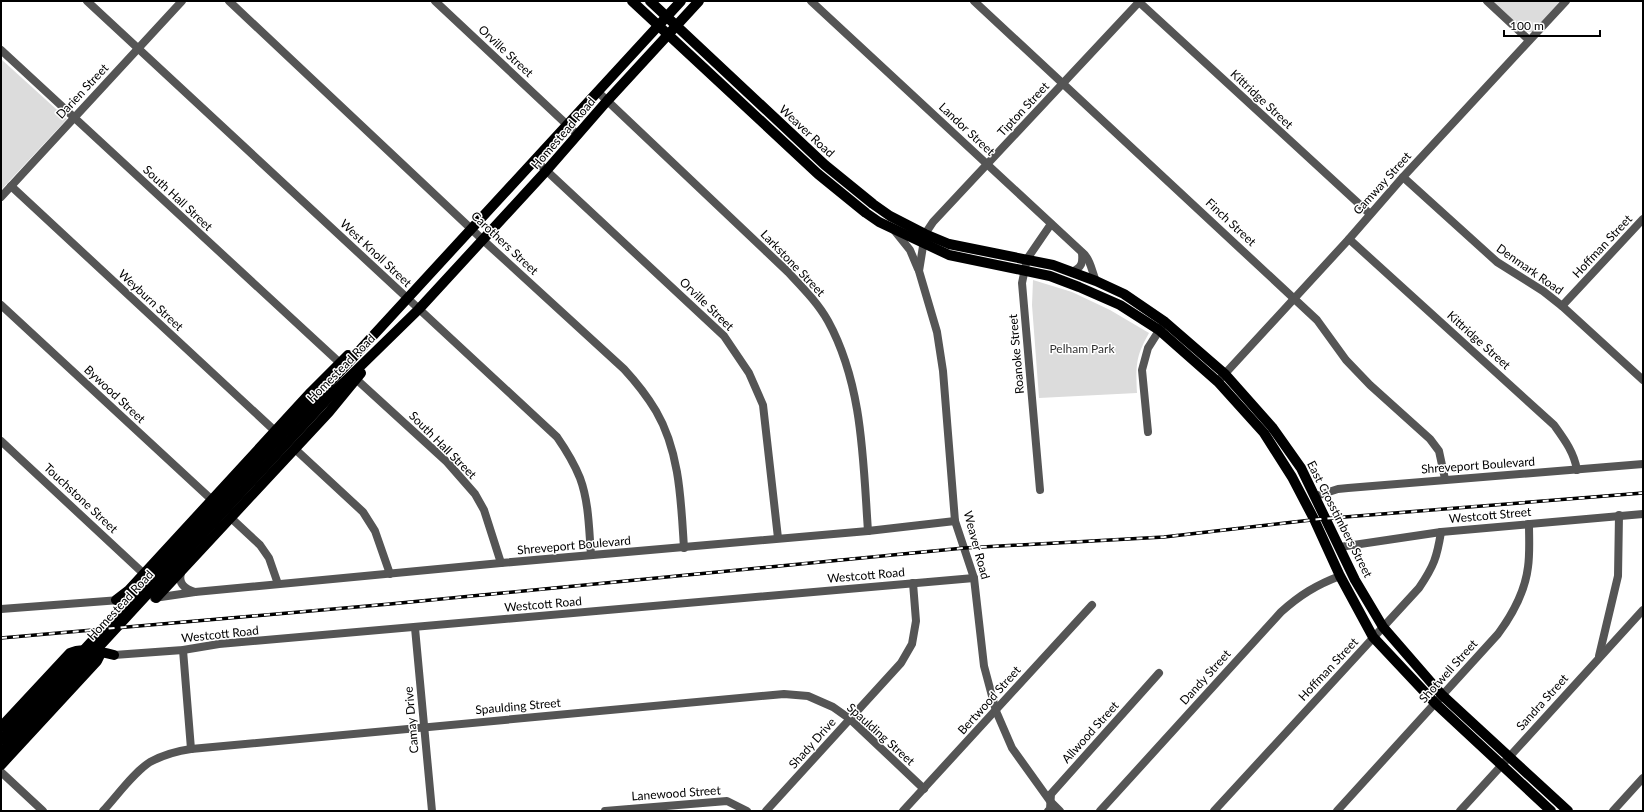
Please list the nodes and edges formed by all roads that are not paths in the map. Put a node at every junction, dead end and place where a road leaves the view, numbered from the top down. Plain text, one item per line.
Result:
1 (87, 1) edge
2 (182, 1) edge
3 (229, 1) edge
4 (434, 1) edge
5 (632, 1) edge
6 (650, 1) edge
7 (681, 1) edge
8 (699, 1) edge
9 (811, 1) edge
10 (974, 1) edge
11 (1487, 1) edge
12 (1566, 1) edge
13 (1139, 2) edge
14 (667, 17) junction
15 (658, 26) junction
16 (676, 26) junction
17 (668, 35) junction
18 (1530, 40) junction
19 (138, 48) junction
20 (1, 50) edge
21 (1063, 84) junction
22 (598, 92) junction
23 (607, 102) junction
24 (74, 117) junction
25 (568, 125) junction
26 (578, 135) junction
27 (805, 146) junction
28 (797, 154) junction
29 (535, 160) junction
30 (987, 165) junction
31 (546, 171) junction
32 (1403, 177) junction
33 (11, 186) junction
34 (1, 197) edge
35 (1370, 214) junction
36 (1643, 220) edge
37 (1051, 224) junction
38 (471, 228) junction
39 (892, 229) junction
40 (924, 239) junction
41 (1349, 239) junction
42 (483, 240) junction
43 (1082, 253) junction
44 (1027, 259) junction
45 (919, 271) junction
46 (1024, 271) junction
47 (1072, 272) junction
48 (1096, 281) junction
49 (1294, 297) junction
50 (407, 298) junction
51 (1, 305) edge
52 (1562, 306) junction
53 (419, 309) junction
54 (1162, 326) junction
55 (376, 332) junction
56 (385, 342) junction
57 (340, 363) junction
58 (1225, 374) junction
59 (356, 379) junction
60 (1643, 380) edge
61 (1218, 382) junction
62 (275, 431) junction
63 (1148, 432) dead end
64 (1, 441) edge
65 (295, 449) junction
66 (1643, 464) edge
67 (1577, 470) junction
68 (1445, 480) junction
69 (1040, 490) dead end
70 (1316, 496) junction
71 (221, 509) junction
72 (1643, 514) edge
73 (1619, 515) junction
74 (955, 521) junction
75 (1529, 524) junction
76 (868, 531) junction
77 (1441, 532) junction
78 (778, 538) junction
79 (1340, 547) junction
80 (684, 548) junction
81 (591, 555) junction
82 (501, 563) junction
83 (180, 573) junction
84 (144, 574) junction
85 (390, 574) junction
86 (1340, 576) junction
87 (974, 578) junction
88 (913, 583) junction
89 (278, 584) junction
90 (195, 592) junction
91 (130, 595) junction
92 (156, 598) junction
93 (116, 600) joint
94 (1092, 604) dead end
95 (1, 609) edge
96 (1643, 610) edge
97 (1383, 627) junction
98 (415, 628) junction
99 (1374, 637) junction
100 (183, 650) junction
101 (114, 655) joint
102 (97, 656) junction
103 (1599, 658) junction
104 (1159, 673) dead end
105 (1442, 696) junction
106 (1435, 704) junction
107 (996, 711) junction
108 (850, 720) junction
109 (1, 727) edge
110 (424, 727) junction
111 (1, 740) edge
112 (191, 749) junction
113 (1, 753) edge
114 (1509, 757) junction
115 (1, 765) edge
116 (1501, 766) junction
117 (1, 772) edge
118 (1643, 778) edge
119 (924, 789) junction
120 (1050, 801) junction
121 (43, 811) edge
122 (103, 811) edge
123 (432, 811) edge
124 (605, 811) edge
125 (747, 811) edge
126 (766, 811) edge
127 (904, 811) edge
128 (1048, 811) edge
129 (1060, 811) edge
130 (1100, 811) edge
131 (1214, 811) edge
132 (1337, 811) edge
133 (1460, 811) edge
134 (1551, 811) edge
135 (1568, 811) edge
136 (1614, 811) edge

1 - 19 street, West Knoll Street
2 - 19 street, Darien Street
3 - 38 street, Carothers Street
4 - 25 street, Orville Street
5 - 15 main road, Weaver Road
6 - 14 main road, Weaver Road
7 - 14 main road, Homestead Road
8 - 16 main road, Homestead Road
9 - 30 street, Landor Street
10 - 21 street, Finch Street
11 - 18 street
12 - 18 street, Camway Street
13 - 21 street, Tipton Street
13 - 35 street, Kittridge Street
14 - 15 main road, Homestead Road
14 - 16 main road, Weaver Road
15 - 17 main road, Weaver Road
15 - 22 main road, Homestead Road
16 - 17 main road, Homestead Road
16 - 27 main road, Weaver Road
17 - 23 main road, Homestead Road
17 - 28 main road, Weaver Road
18 - 32 street, Camway Street
19 - 24 street, Darien Street
19 - 50 street, West Knoll Street
20 - 24 street, South Hall Street
21 - 30 street, Tipton Street
21 - 49 street, Finch Street
22 - 23 street, Larkstone Street
22 - 25 main road, Homestead Road
23 - 26 main road, Homestead Road
23 - 76 street, Larkstone Street
24 - 33 street, Darien Street
24 - 57 street, South Hall Street
25 - 26 street, Orville Street
25 - 29 main road, Homestead Road
26 - 31 main road, Homestead Road
27 - 28 main road
27 - 40 main road, Weaver Road
28 - 39 main road, Weaver Road
29 - 31 street, Orville Street
29 - 38 main road, Homestead Road
30 - 37 street, Landor Street
30 - 40 street, Tipton Street
31 - 42 main road, Homestead Road
31 - 78 street, Orville Street
32 - 35 street, Camway Street
32 - 52 street, Denmark Road
33 - 34 street, Darien Street
33 - 62 street, Weyburn Street
35 - 41 street, Camway Street
36 - 52 street, Hoffman Street
37 - 43 street, Landor Street
37 - 44 street, Roanoke Street
38 - 42 street, Carothers Street
38 - 50 main road, Homestead Road
39 - 40 main road, Weaver Road
39 - 45 street
40 - 44 main road, East Crosstimbers Street
40 - 45 street, Weaver Road
40 - 46 main road, East Crosstimbers Street
41 - 49 street, Camway Street
41 - 67 street, Kittridge Street
42 - 53 main road, Homestead Road
42 - 80 street, Carothers Street
43 - 47 street
43 - 48 street, Landor Street
44 - 46 street, Roanoke Street
44 - 47 main road, East Crosstimbers Street
45 - 74 street, Weaver Road
46 - 54 main road, East Crosstimbers Street
46 - 69 street, Roanoke Street
47 - 48 main road, East Crosstimbers Street
48 - 54 main road, East Crosstimbers Street
49 - 58 street, Camway Street
49 - 68 street, Finch Street
50 - 53 street, West Knoll Street
50 - 55 main road, Homestead Road
51 - 71 street, Bywood Street
52 - 60 street, Denmark Road
53 - 56 main road, Homestead Road
53 - 81 street, West Knoll Street
54 - 58 main road, East Crosstimbers Street
54 - 61 main road, East Crosstimbers Street
54 - 63 street
55 - 57 main road
55 - 71 main road, Homestead Road
56 - 59 main road
56 - 71 main road, Homestead Road
57 - 62 main road
58 - 61 street, Camway Street
58 - 70 main road, East Crosstimbers Street
59 - 65 main road
59 - 82 street, South Hall Street
61 - 86 main road, East Crosstimbers Street
62 - 71 main road
64 - 84 street, Touchstone Street
65 - 71 main road
65 - 85 street
66 - 67 street, Shreveport Boulevard
67 - 68 street, Shreveport Boulevard
68 - 70 street, Shreveport Boulevard
70 - 79 main road, East Crosstimbers Street
71 - 83 main road
71 - 84 main road
71 - 89 street, Bywood Street
71 - 111 main road, Homestead Road
71 - 113 main road, Homestead Road
72 - 73 street, Westcott Street
73 - 75 street, Westcott Street
73 - 103 street
74 - 76 street, Shreveport Boulevard
74 - 87 street, Weaver Road
75 - 77 street, Westcott Street
75 - 105 street, Shotwell Street
76 - 78 street, Shreveport Boulevard
77 - 79 street, Westcott Street
77 - 97 street, Hoffman Street
78 - 80 street, Shreveport Boulevard
79 - 97 main road, East Crosstimbers Street
80 - 81 street, Shreveport Boulevard
81 - 82 street, Shreveport Boulevard
82 - 85 street, Shreveport Boulevard
83 - 90 street
83 - 92 main road
84 - 91 main road
85 - 89 street, Shreveport Boulevard
86 - 99 main road, East Crosstimbers Street
86 - 130 street, Dandy Street
87 - 88 street, Westcott Road
87 - 107 street, Weaver Road
88 - 98 street, Westcott Road
88 - 108 street, Shady Drive
89 - 90 street, Shreveport Boulevard
90 - 92 street, Shreveport Boulevard
91 - 92 street, Shreveport Boulevard
91 - 93 main road
93 - 95 street
94 - 107 street, Bertwood Street
96 - 103 street, Sandra Street
97 - 99 street, Hoffman Street
97 - 105 main road, East Crosstimbers Street
98 - 100 street, Westcott Road
98 - 110 street, Camay Drive
99 - 106 main road, East Crosstimbers Street
99 - 131 street, Hoffman Street
100 - 101 street, Westcott Road
100 - 112 street
101 - 102 main road
102 - 109 main road
102 - 115 main road
103 - 114 street, Sandra Street
104 - 120 street, Allwood Street
105 - 106 street, Shotwell Street
105 - 114 main road, East Crosstimbers Street
106 - 116 main road, East Crosstimbers Street
106 - 132 street, Shotwell Street
107 - 119 street, Bertwood Street
107 - 120 street, Weaver Road
108 - 110 street, Spaulding Street
108 - 119 street, Spaulding Street
108 - 126 street, Shady Drive
110 - 112 street, Spaulding Street
110 - 123 street, Camay Drive
112 - 122 street, Spaulding Street
114 - 116 street, Sandra Street
114 - 135 main road, East Crosstimbers Street
116 - 133 street, Sandra Street
116 - 134 main road, East Crosstimbers Street
117 - 121 street
118 - 136 street
119 - 127 street, Bertwood Street
120 - 128 street, Allwood Street
120 - 129 street, Weaver Road
124 - 125 street, Lanewood Street

